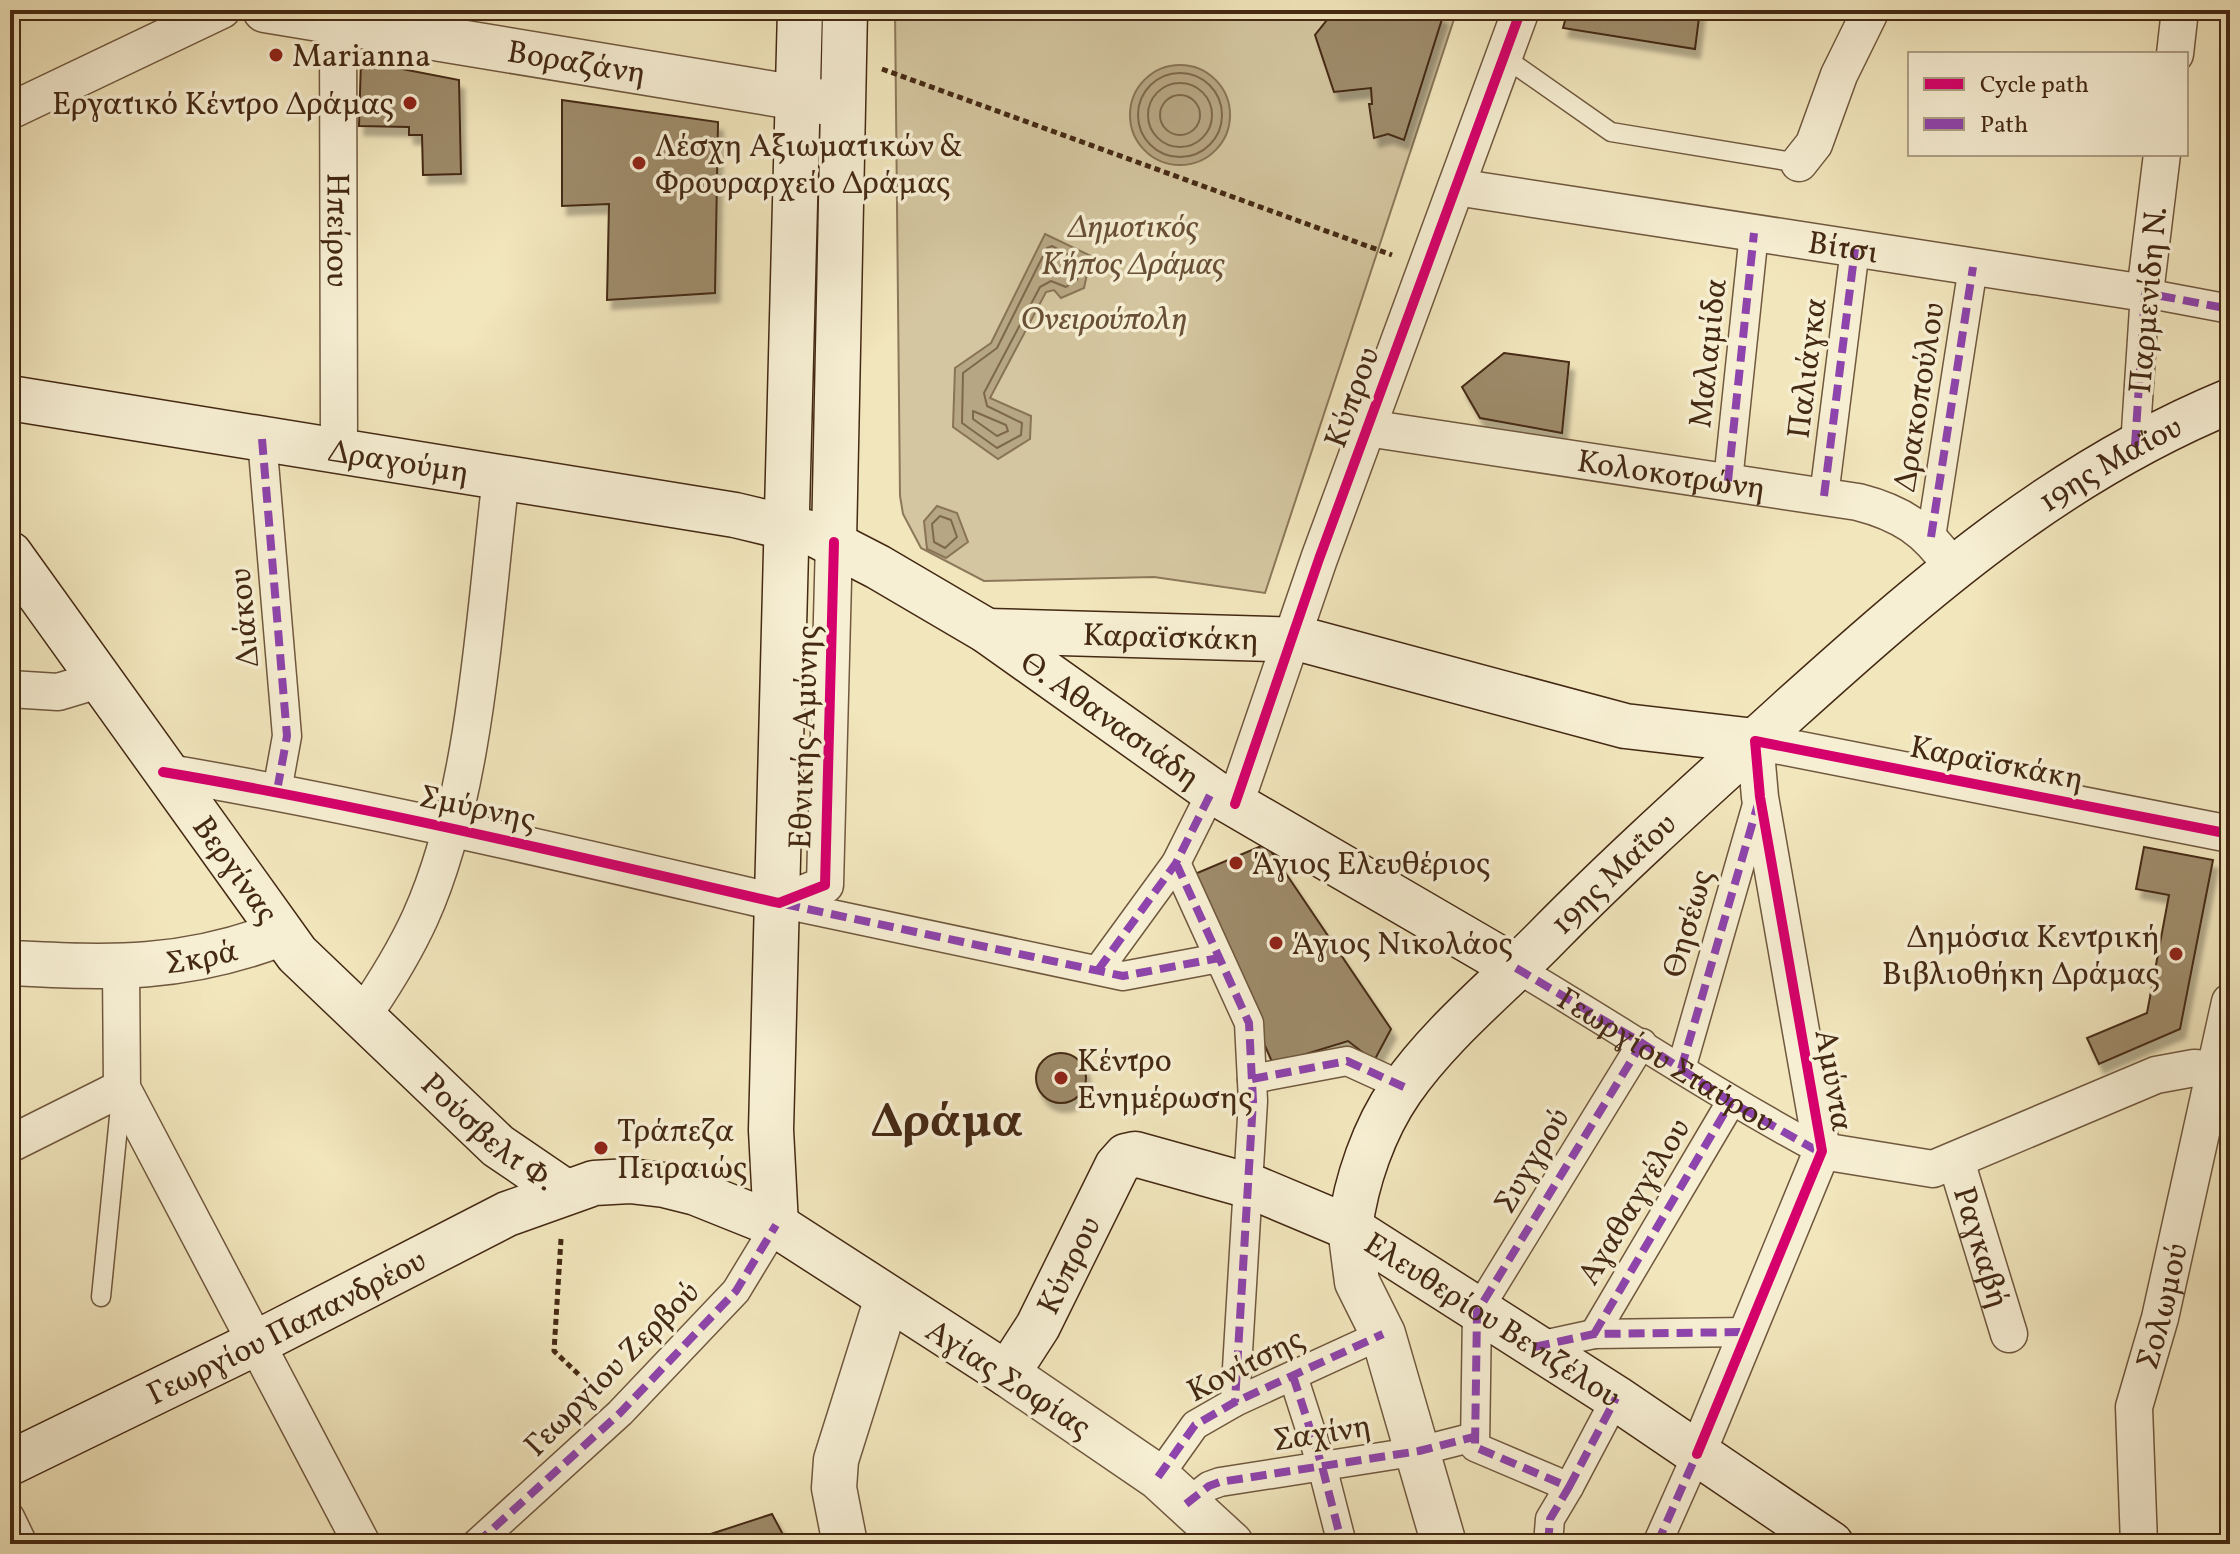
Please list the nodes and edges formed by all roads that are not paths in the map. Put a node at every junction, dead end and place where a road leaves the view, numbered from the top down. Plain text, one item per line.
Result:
1 (222, 10) edge
2 (265, 10) edge
3 (800, 10) edge
4 (845, 10) edge
5 (1521, 10) edge
6 (1871, 10) edge
7 (2180, 10) edge
8 (338, 16) edge
9 (2175, 52) edge
10 (1504, 57) junction
11 (799, 99) junction
12 (843, 105) junction
13 (10, 111) edge
14 (2162, 156) edge
15 (1799, 163) joint
16 (1456, 187) junction
17 (1754, 233) junction
18 (1855, 249) junction
19 (1973, 267) junction
20 (2145, 293) junction
21 (2230, 309) edge
22 (10, 398) edge
23 (2230, 401) edge
24 (1367, 428) junction
25 (262, 439) junction
26 (2135, 446) junction
27 (339, 451) junction
28 (501, 478) junction
29 (1728, 481) junction
30 (1824, 496) junction
31 (789, 525) junction
32 (834, 542) junction
33 (1941, 552) junction
34 (10, 554) edge
35 (987, 631) junction
36 (1291, 639) junction
37 (98, 680) junction
38 (10, 689) edge
39 (1755, 741) junction
40 (163, 772) junction
41 (277, 791) junction
42 (1223, 797) junction
43 (1760, 797) junction
44 (450, 827) junction
45 (2230, 834) edge
46 (1176, 863) junction
47 (779, 903) junction
48 (280, 934) junction
49 (1219, 958) junction
50 (10, 963) edge
51 (121, 968) junction
52 (1516, 968) junction
53 (1098, 970) junction
54 (2230, 1002) edge
55 (362, 1017) junction
56 (1642, 1043) junction
57 (1681, 1069) junction
58 (2223, 1070) edge
59 (1252, 1079) junction
60 (1404, 1087) junction
61 (122, 1088) junction
62 (1731, 1102) junction
63 (10, 1144) edge
64 (1822, 1151) junction
65 (1128, 1155) joint
66 (1956, 1161) junction
67 (1250, 1186) junction
68 (564, 1191) junction
69 (776, 1225) junction
70 (1350, 1228) junction
71 (101, 1297) dead end
72 (887, 1298) junction
73 (1477, 1312) junction
74 (1747, 1332) junction
75 (1383, 1334) junction
76 (1594, 1334) junction
77 (2009, 1334) dead end
78 (258, 1342) junction
79 (1534, 1347) junction
80 (1007, 1374) junction
81 (1293, 1376) junction
82 (1616, 1398) junction
83 (1235, 1402) junction
84 (1474, 1437) junction
85 (1419, 1451) junction
86 (1697, 1454) junction
87 (10, 1463) edge
88 (1322, 1466) junction
89 (1569, 1487) junction
90 (1172, 1491) junction
91 (10, 1517) edge
92 (1224, 1542) edge
93 (23, 1544) edge
94 (362, 1544) edge
95 (476, 1544) edge
96 (845, 1544) edge
97 (1342, 1544) edge
98 (1444, 1544) edge
99 (1548, 1544) edge
100 (1657, 1544) edge
101 (1831, 1544) edge
102 (2139, 1544) edge

1 - 13 street
2 - 8 main road, Βοραζάνη
3 - 11 main road, Εθνικής Αμύνης
4 - 12 main road, Εθνικής Αμύνης
5 - 10 street, Κύπρου
6 - 15 street
7 - 9 street
8 - 11 main road, Βοραζάνη
8 - 27 street, Ηπείρου
10 - 15 lane
10 - 16 street, Κύπρου
11 - 12 main road, Βοραζάνη
11 - 31 main road, Εθνικής Αμύνης
12 - 32 main road, Εθνικής Αμύνης
14 - 20 street, Παρμενίδη N.
16 - 17 street, Βίτσι
16 - 24 street, Κύπρου
17 - 18 street, Βίτσι
17 - 29 street, Μαλαμίδα
18 - 19 street, Βίτσι
18 - 30 street, Παλιάγκα
19 - 20 street, Βίτσι
19 - 33 street, Δρακοπούλου
20 - 21 street, Βίτσι
20 - 26 street, Παρμενίδη N.
22 - 25 main road, Δραγούμη
23 - 26 main road, 19ης Μαΐου
24 - 29 street, Κολοκοτρώνη
24 - 36 street, Κύπρου
25 - 27 main road, Δραγούμη
25 - 41 street, Διάκου
26 - 33 main road, 19ης Μαΐου
27 - 28 main road, Δραγούμη
28 - 31 main road, Δραγούμη
28 - 44 street
29 - 30 street, Κολοκοτρώνη
30 - 33 street, Κολοκοτρώνη
31 - 32 main road, Καραϊσκάκη
31 - 47 main road, Εθνικής Αμύνης
32 - 35 main road, Καραϊσκάκη
32 - 47 street, Εθνικής Αμύνης
33 - 39 main road, 19ης Μαΐου
34 - 37 main road, Βεργίνας
35 - 36 main road, Καραϊσκάκη
35 - 42 main road, Θ. Αθανασιάδη
36 - 39 main road, Καραϊσκάκη
36 - 42 street, Κύπρου
37 - 38 street
37 - 40 main road, Βεργίνας
39 - 43 street, Αμύντα
39 - 45 street, Καραϊσκάκη
39 - 52 main road, 19ης Μαΐου
40 - 41 street, Σμύρνης
40 - 48 main road, Βεργίνας
41 - 44 street, Σμύρνης
42 - 46 street
42 - 52 main road, Γεωργίου Σταύρου
43 - 57 street, Θησέως
43 - 64 street, Αμύντα
44 - 47 street, Σμύρνης
44 - 55 street
46 - 49 street
46 - 53 street
47 - 53 street, Σμύρνης
47 - 69 main road, Εθνικής Αμύνης
48 - 51 main road, Σκρά
48 - 55 main road, Βεργίνας
49 - 53 street, Σμύρνης
49 - 59 street
50 - 51 main road, Σκρά
51 - 61 street
52 - 56 street, Γεωργίου Σταύρου
52 - 60 main road, 19ης Μαΐου
54 - 58 street, Σολωμού
55 - 68 main road, Ρούσβελτ Φ.
56 - 57 street, Γεωργίου Σταύρου
56 - 73 street, Συγγρού
57 - 62 street, Γεωργίου Σταύρου
58 - 66 street, Γεωργίου Σταύρου
58 - 102 street, Σολωμού
59 - 60 street
59 - 67 street
60 - 70 main road, 19ης Μαΐου
61 - 63 street
61 - 71 lane
61 - 78 street
62 - 64 street, Γεωργίου Σταύρου
62 - 76 street, Αγαθαγγέλου
64 - 66 street, Γεωργίου Σταύρου
64 - 74 street, Αμύντα
65 - 67 main road, Ελευθερίου Βενιζέλου
65 - 80 main road, Κύπρου
66 - 77 street, Ραγκαβή
67 - 70 main road, Ελευθερίου Βενιζέλου
67 - 83 street
68 - 69 main road, Ρούσβελτ Φ.
68 - 78 main road, Γεωργίου Παπανδρέου
69 - 72 main road, Αγίας Σοφίας
69 - 95 street, Γεωργίου Ζερβού
70 - 73 main road, Ελευθερίου Βενιζέλου
70 - 75 main road, 19ης Μαΐου
72 - 80 main road, Αγίας Σοφίας
72 - 96 main road
73 - 79 main road, Ελευθερίου Βενιζέλου
73 - 84 street
74 - 76 street
74 - 86 street, Αμύντα
75 - 81 street, Κονίτσης
75 - 85 main road, 19ης Μαΐου
76 - 79 street
78 - 87 main road, Γεωργίου Παπανδρέου
78 - 94 street
79 - 82 main road, Ελευθερίου Βενιζέλου
80 - 90 main road, Αγίας Σοφίας
81 - 83 street, Κονίτσης
81 - 88 street
82 - 86 main road, Ελευθερίου Βενιζέλου
82 - 89 street
83 - 90 street, Κονίτσης
84 - 85 street, Σαχίνη
84 - 89 street
85 - 88 street, Σαχίνη
85 - 98 main road, 19ης Μαΐου
86 - 100 street, Αμύντα
86 - 101 main road, Ελευθερίου Βενιζέλου
88 - 90 street, Σαχίνη
88 - 97 street
89 - 99 street
90 - 92 main road, Αγίας Σοφίας
91 - 93 street

